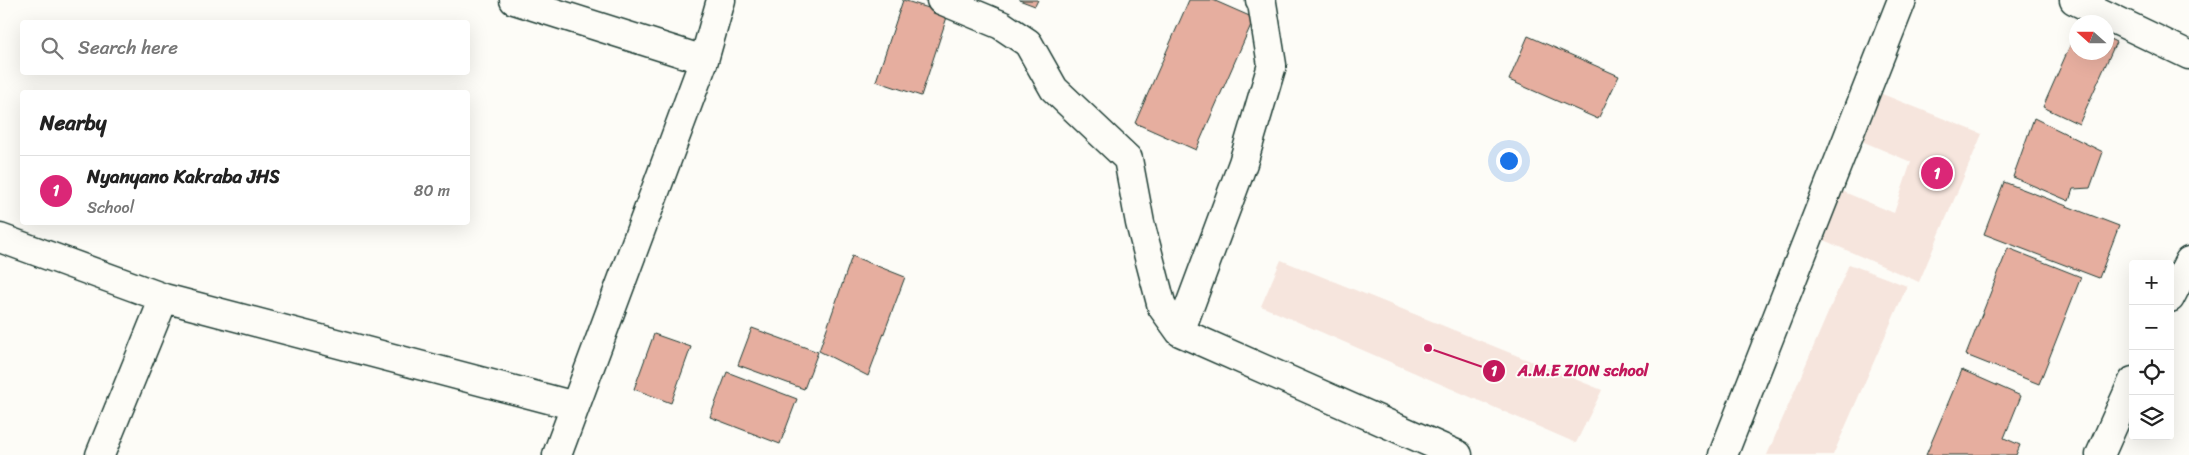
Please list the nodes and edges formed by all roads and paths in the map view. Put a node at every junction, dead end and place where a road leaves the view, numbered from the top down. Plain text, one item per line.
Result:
1 (514, 0) edge
2 (721, 0) edge
3 (941, 0) edge
4 (1260, 0) edge
5 (1902, 0) edge
6 (2074, 0) edge
7 (2189, 55) edge
8 (704, 60) junction
9 (0, 238) edge
10 (2189, 261) edge
11 (2174, 290) edge
12 (164, 298) junction
13 (1180, 332) junction
14 (2129, 389) edge
15 (575, 406) junction
16 (102, 454) edge
17 (557, 455) edge
18 (1458, 455) edge
19 (1722, 455) edge
20 (2100, 455) edge

1 - 8 street
2 - 8 street
3 - 13 street
4 - 13 street
5 - 19 street
6 - 7 street
8 - 15 street
9 - 12 street
10 - 11 street
12 - 15 street
12 - 16 street
13 - 18 street
14 - 20 street
15 - 17 street

